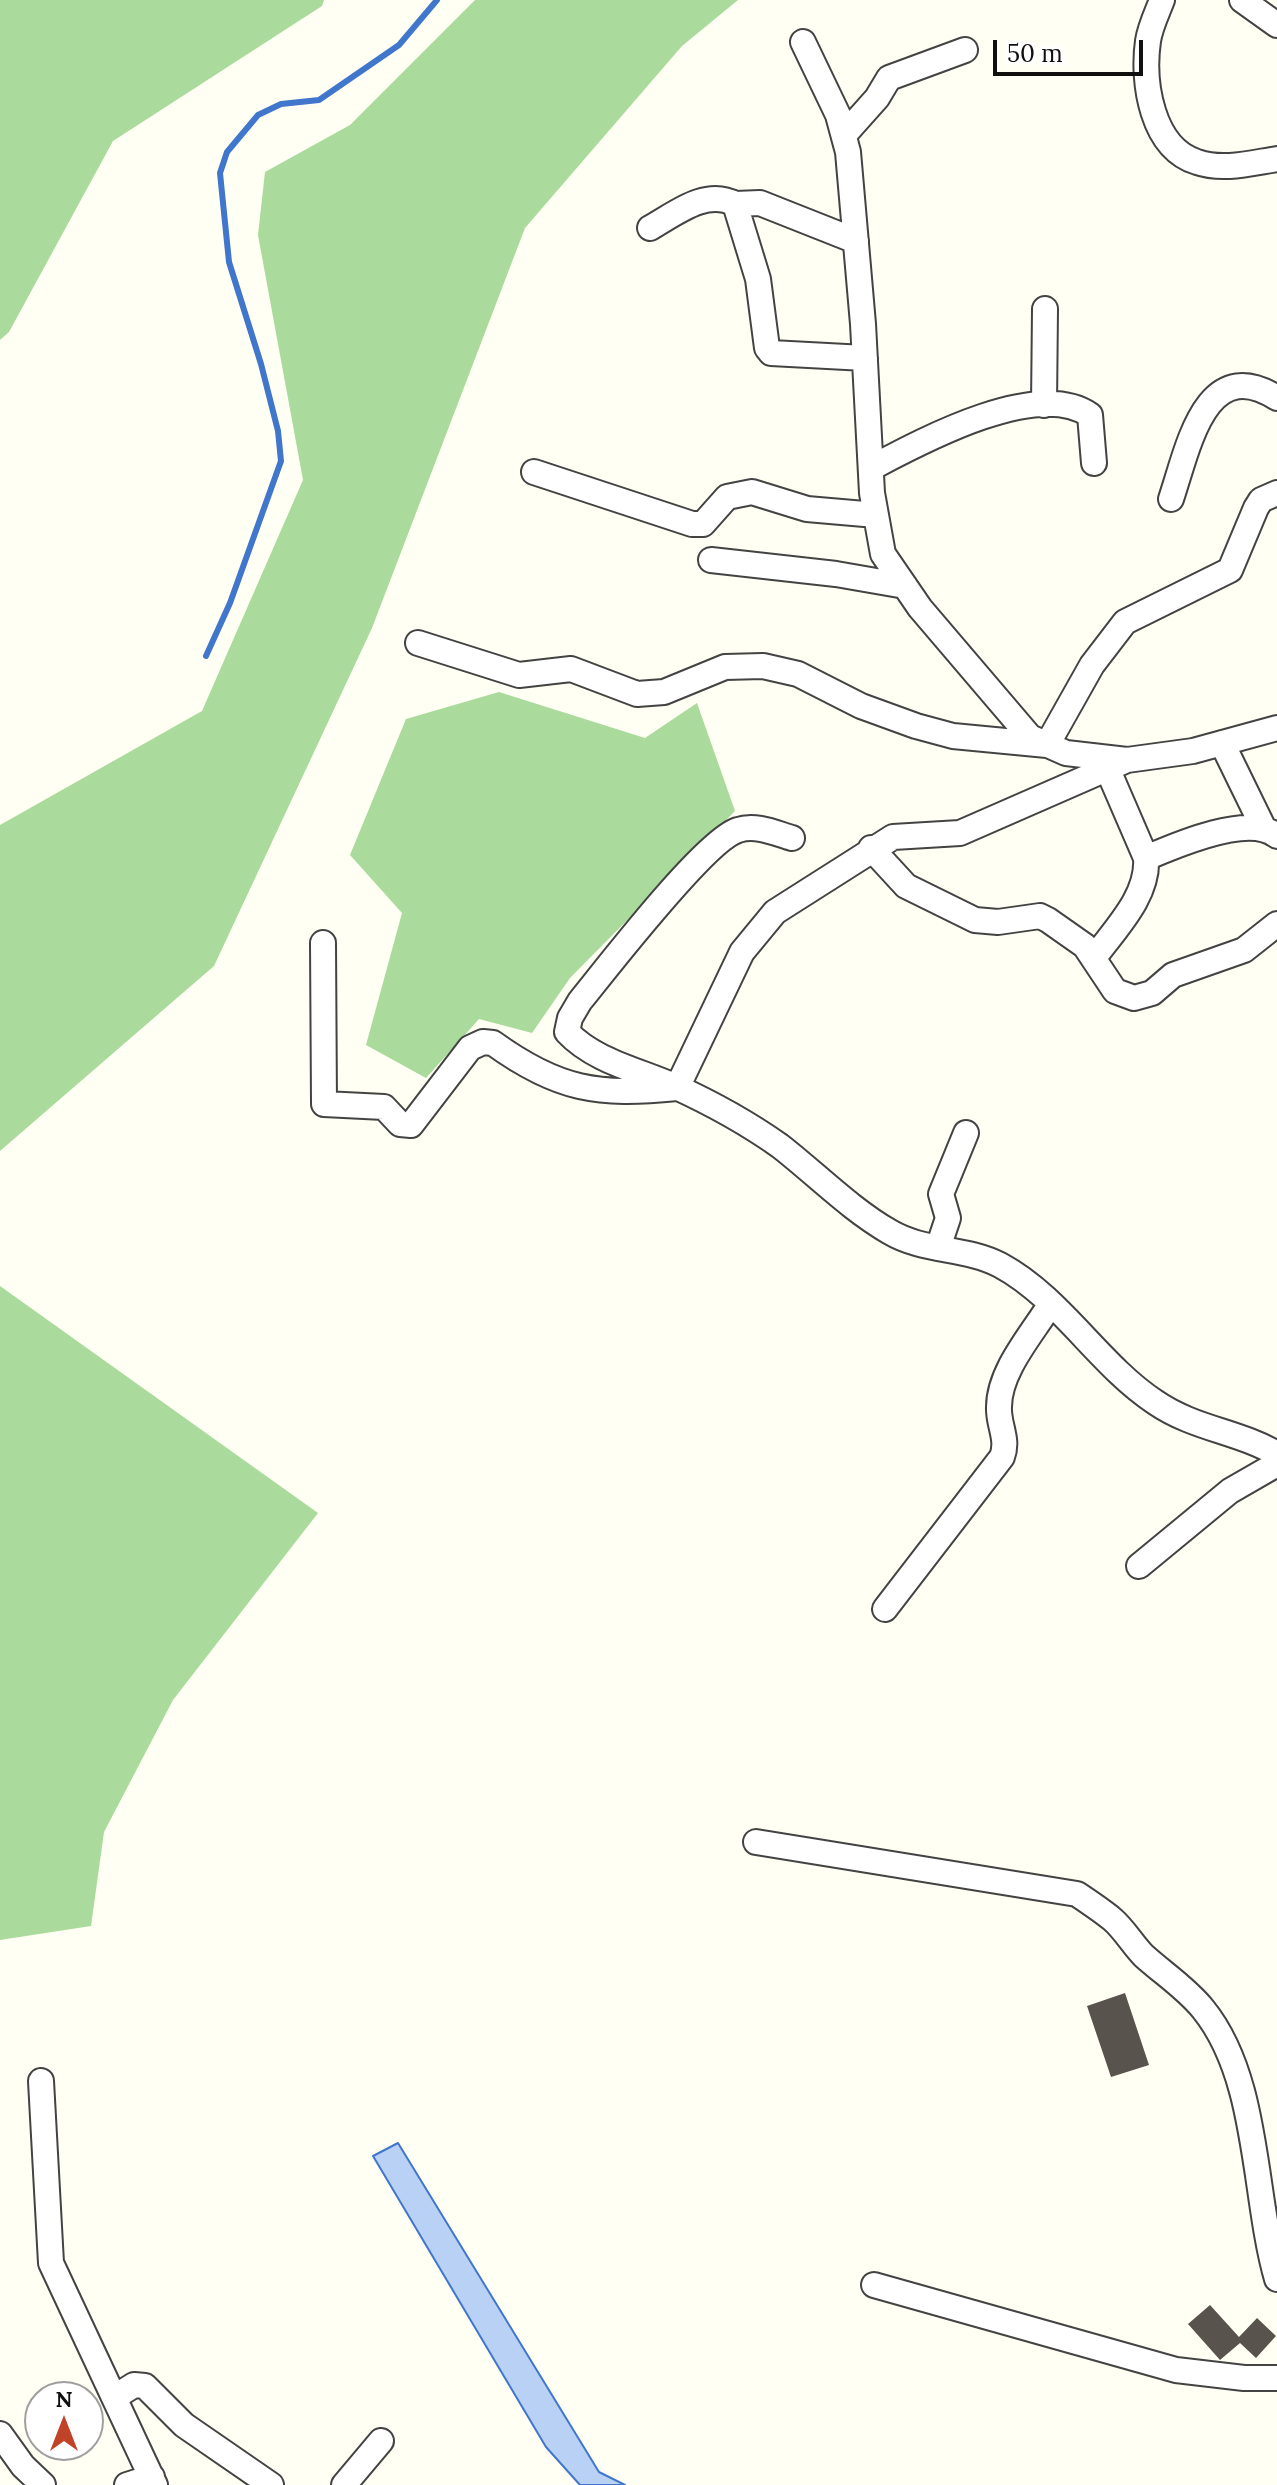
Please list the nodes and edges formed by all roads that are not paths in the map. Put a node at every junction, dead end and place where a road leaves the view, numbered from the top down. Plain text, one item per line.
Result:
1 (1162, 0) edge
2 (1242, 0) edge
3 (1277, 25) edge
4 (803, 42) dead end
5 (965, 50) dead end
6 (844, 135) junction
7 (1277, 159) edge
8 (735, 204) junction
9 (650, 228) dead end
10 (856, 241) junction
11 (1045, 309) dead end
12 (865, 358) junction
13 (1277, 398) edge
14 (1044, 405) junction
15 (1094, 463) dead end
16 (871, 468) junction
17 (534, 472) dead end
18 (1277, 493) edge
19 (1171, 499) dead end
20 (876, 515) junction
21 (711, 560) dead end
22 (905, 586) junction
23 (418, 643) dead end
24 (1277, 728) edge
25 (1222, 743) junction
26 (1047, 745) junction
27 (1118, 765) junction
28 (1270, 832) edge
29 (792, 838) dead end
30 (871, 848) junction
31 (1146, 858) junction
32 (1277, 924) edge
33 (323, 943) dead end
34 (1094, 958) junction
35 (677, 1088) junction
36 (966, 1133) dead end
37 (938, 1248) junction
38 (1050, 1305) junction
39 (1277, 1454) edge
40 (1277, 1464) edge
41 (1139, 1566) dead end
42 (885, 1609) dead end
43 (756, 1842) dead end
44 (41, 2081) dead end
45 (1277, 2279) edge
46 (874, 2285) dead end
47 (1277, 2378) edge
48 (115, 2397) junction
49 (0, 2434) edge
50 (381, 2441) dead end
51 (154, 2481) edge
52 (43, 2485) edge
53 (127, 2485) edge
54 (271, 2485) edge
55 (344, 2485) edge

1 - 7 street
2 - 3 street
4 - 6 street
5 - 6 street
6 - 10 street
8 - 9 street
8 - 10 street
8 - 12 street
10 - 12 street
11 - 14 street
12 - 16 street
13 - 19 street
14 - 15 street
14 - 16 street
16 - 20 street
17 - 20 street
18 - 26 street
20 - 22 street
21 - 22 street
22 - 26 street
23 - 26 street
24 - 25 street
25 - 27 street
25 - 28 street
26 - 27 street
27 - 30 street
27 - 31 street
28 - 31 street
29 - 35 street
30 - 34 street
30 - 35 street
31 - 34 street
32 - 34 street
33 - 35 street
35 - 37 street
36 - 37 street
37 - 38 street
38 - 39 street
38 - 42 street
40 - 41 street
43 - 45 street
44 - 48 street
46 - 47 street
48 - 51 street
48 - 54 street
49 - 52 street
50 - 55 street
51 - 53 street

